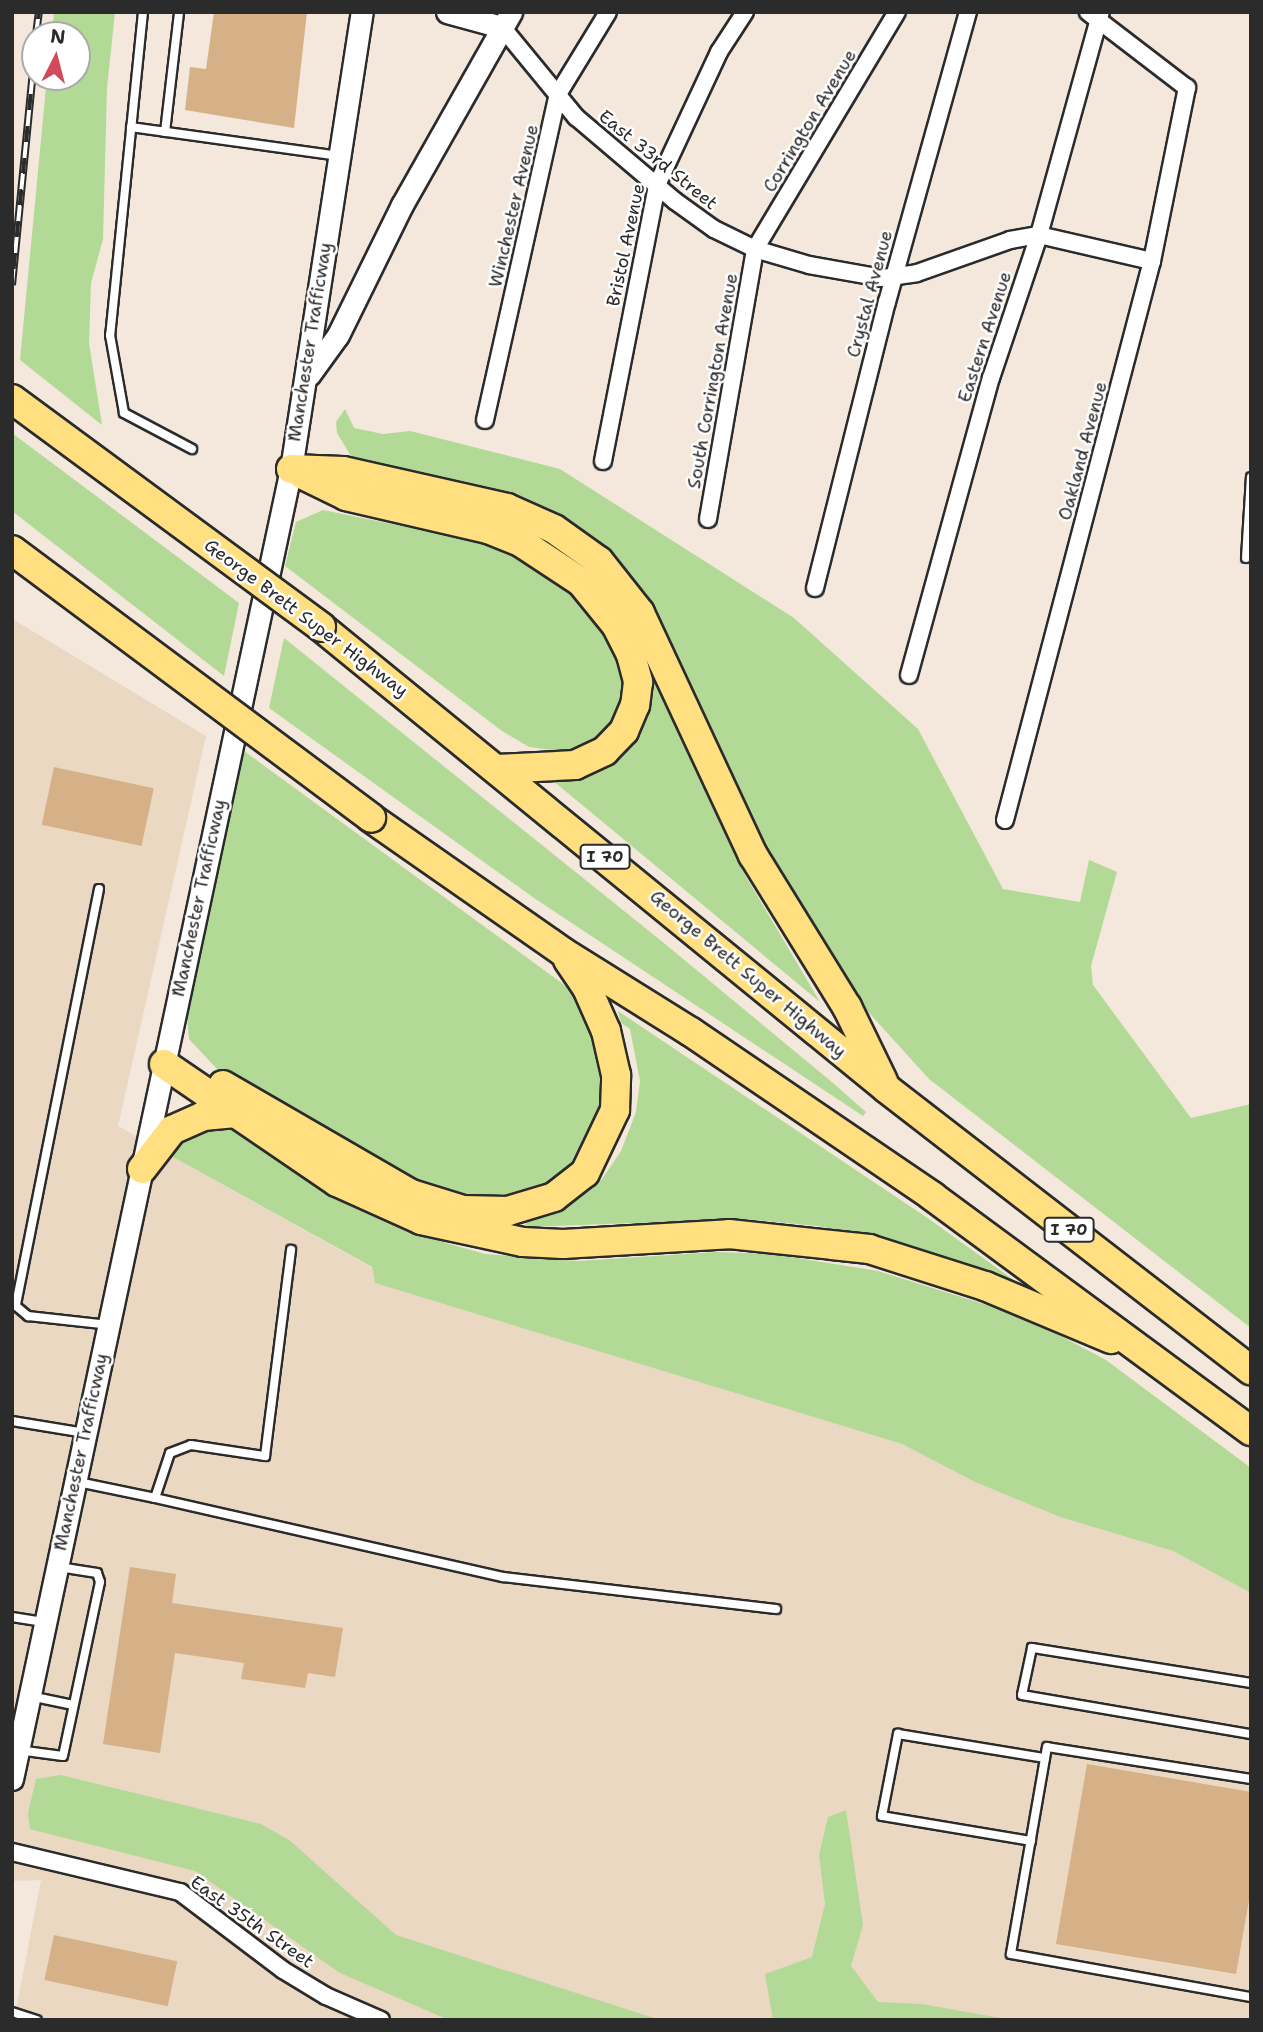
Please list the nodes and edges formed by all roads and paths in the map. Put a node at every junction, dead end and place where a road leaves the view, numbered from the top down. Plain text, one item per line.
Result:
1 (143, 12) edge
2 (179, 12) edge
3 (362, 12) edge
4 (447, 12) edge
5 (608, 12) edge
6 (745, 12) edge
7 (897, 12) edge
8 (968, 12) edge
9 (1096, 15) edge
10 (506, 20) edge
11 (558, 94) junction
12 (131, 127) junction
13 (165, 132) junction
14 (339, 156) junction
15 (657, 185) junction
16 (1039, 235) junction
17 (755, 249) junction
18 (1152, 261) junction
19 (894, 277) junction
20 (306, 380) junction
21 (12, 399) edge
22 (485, 420) dead end
23 (192, 449) dead end
24 (603, 461) dead end
25 (291, 469) junction
26 (1251, 477) edge
27 (708, 519) dead end
28 (12, 550) edge
29 (1246, 558) dead end
30 (814, 588) dead end
31 (909, 675) dead end
32 (497, 769) junction
33 (1005, 820) dead end
34 (99, 889) dead end
35 (563, 952) junction
36 (164, 1064) junction
37 (887, 1089) junction
38 (236, 1113) junction
39 (142, 1169) junction
40 (291, 1250) dead end
41 (109, 1325) junction
42 (1150, 1354) junction
43 (1251, 1370) edge
44 (12, 1421) edge
45 (1251, 1431) edge
46 (85, 1433) junction
47 (75, 1482) junction
48 (156, 1498) junction
49 (57, 1566) junction
50 (776, 1609) dead end
51 (12, 1617) edge
52 (45, 1623) junction
53 (1251, 1683) edge
54 (30, 1696) junction
55 (73, 1704) junction
56 (1251, 1734) edge
57 (18, 1750) junction
58 (1045, 1758) junction
59 (12, 1779) edge
60 (1251, 1779) edge
61 (1031, 1841) junction
62 (12, 1852) edge
63 (1251, 1997) edge
64 (12, 2012) edge
65 (37, 2020) edge
66 (382, 2020) edge

1 - 12 lane
2 - 13 lane
3 - 14 main road, Manchester Trafficway
4 - 10 main road
5 - 11 street, Winchester Avenue
6 - 15 street, Bristol Avenue
7 - 17 street, Corrington Avenue
8 - 19 street, Crystal Avenue
9 - 16 street, Eastern Avenue
9 - 18 street, Oakland Avenue
10 - 11 street, East 33rd Street
10 - 20 main road
11 - 15 street, East 33rd Street
11 - 22 street, Winchester Avenue
12 - 13 lane
12 - 23 lane
13 - 14 lane
14 - 20 main road, Manchester Trafficway
15 - 17 street, East 33rd Street
15 - 24 street, Bristol Avenue
16 - 18 street, East 33rd Street
16 - 19 street, East 33rd Street
16 - 31 street, Eastern Avenue
17 - 19 street, East 33rd Street
17 - 27 street, South Corrington Avenue
18 - 33 street, Oakland Avenue
19 - 30 street, Crystal Avenue
20 - 25 main road, Manchester Trafficway
21 - 32 highway, George Brett Super Highway / I 70, bridge
25 - 32 highway
25 - 36 main road, Manchester Trafficway
25 - 37 highway
26 - 29 lane
28 - 35 highway, bridge
32 - 37 highway, George Brett Super Highway / I 70
34 - 41 lane
35 - 36 highway
35 - 42 highway
36 - 38 highway
36 - 39 main road, Manchester Trafficway
37 - 43 highway, George Brett Super Highway / I 70
38 - 39 highway
38 - 42 highway
39 - 41 main road, Manchester Trafficway
40 - 48 lane
41 - 46 main road, Manchester Trafficway
42 - 45 highway
44 - 46 lane
46 - 47 main road, Manchester Trafficway
47 - 48 lane
47 - 49 main road, Manchester Trafficway
48 - 50 lane
49 - 52 main road, Manchester Trafficway
49 - 55 lane
51 - 52 lane
52 - 54 main road, Manchester Trafficway
53 - 56 lane
54 - 55 lane
54 - 57 main road, Manchester Trafficway
55 - 57 lane
57 - 59 main road, Manchester Trafficway
58 - 60 lane
58 - 61 lane
58 - 61 lane
61 - 63 lane
62 - 66 street, East 35th Street
64 - 65 lane

